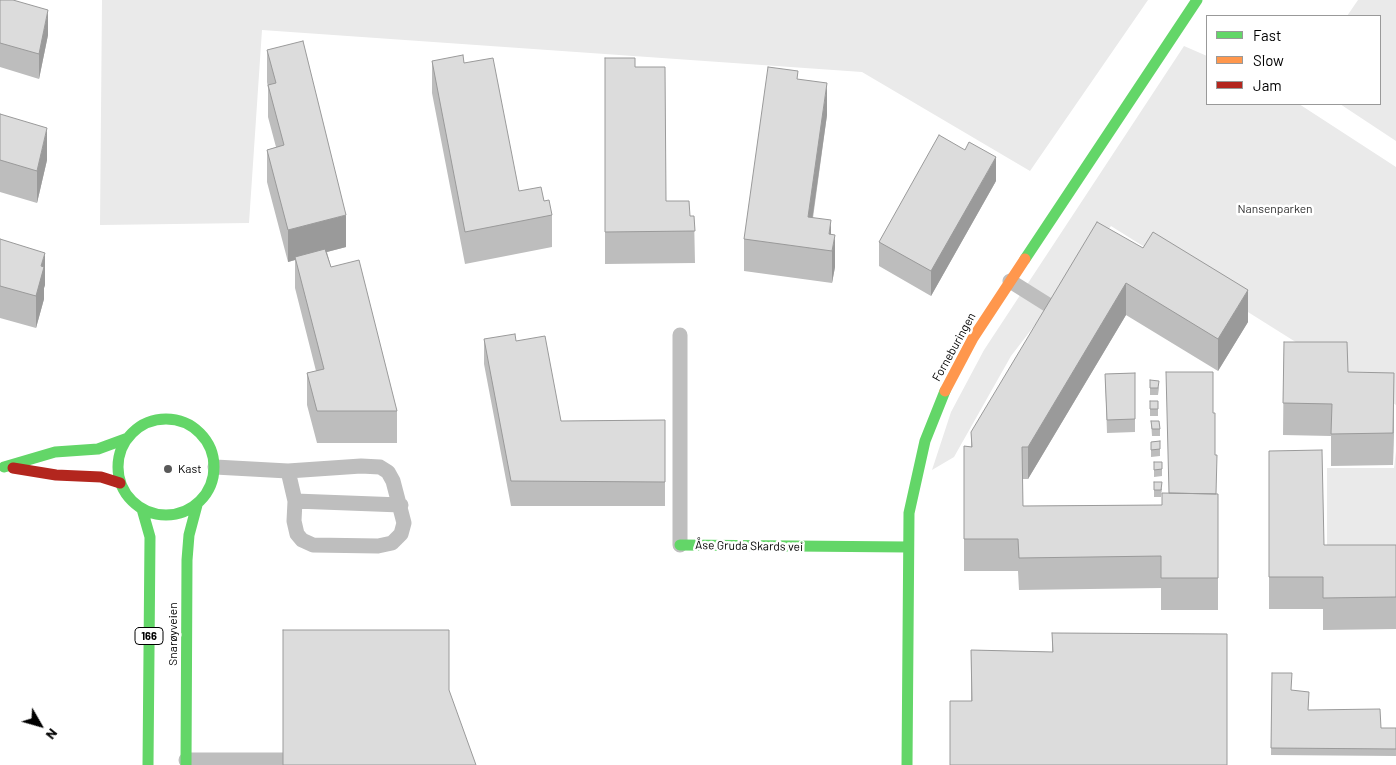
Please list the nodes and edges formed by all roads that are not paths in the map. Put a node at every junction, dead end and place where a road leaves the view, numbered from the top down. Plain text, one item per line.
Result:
1 (1197, 0) edge
2 (1010, 281) junction
3 (1061, 313) edge
4 (680, 335) dead end
5 (128, 438) junction
6 (2, 467) edge
7 (215, 467) junction
8 (288, 471) junction
9 (120, 483) junction
10 (295, 501) junction
11 (197, 505) junction
12 (401, 505) junction
13 (142, 509) junction
14 (680, 545) joint
15 (907, 547) junction
16 (283, 760) edge
17 (186, 763) edge
18 (148, 765) edge
19 (907, 765) edge

1 - 2 street, Forneburingen
2 - 3 lane
2 - 15 street, Forneburingen
4 - 14 lane, Åse Gruda Skards vei
5 - 6 street
5 - 7 street
5 - 9 street
6 - 9 street
7 - 8 lane
7 - 11 street
8 - 10 lane
8 - 12 lane
9 - 13 street, 166
10 - 12 lane
10 - 12 lane
11 - 13 street
11 - 17 street, Snarøyveien
13 - 18 street, Snarøyveien / 166
14 - 15 street, Åse Gruda Skards vei
15 - 19 street, Forneburingen
16 - 17 lane

